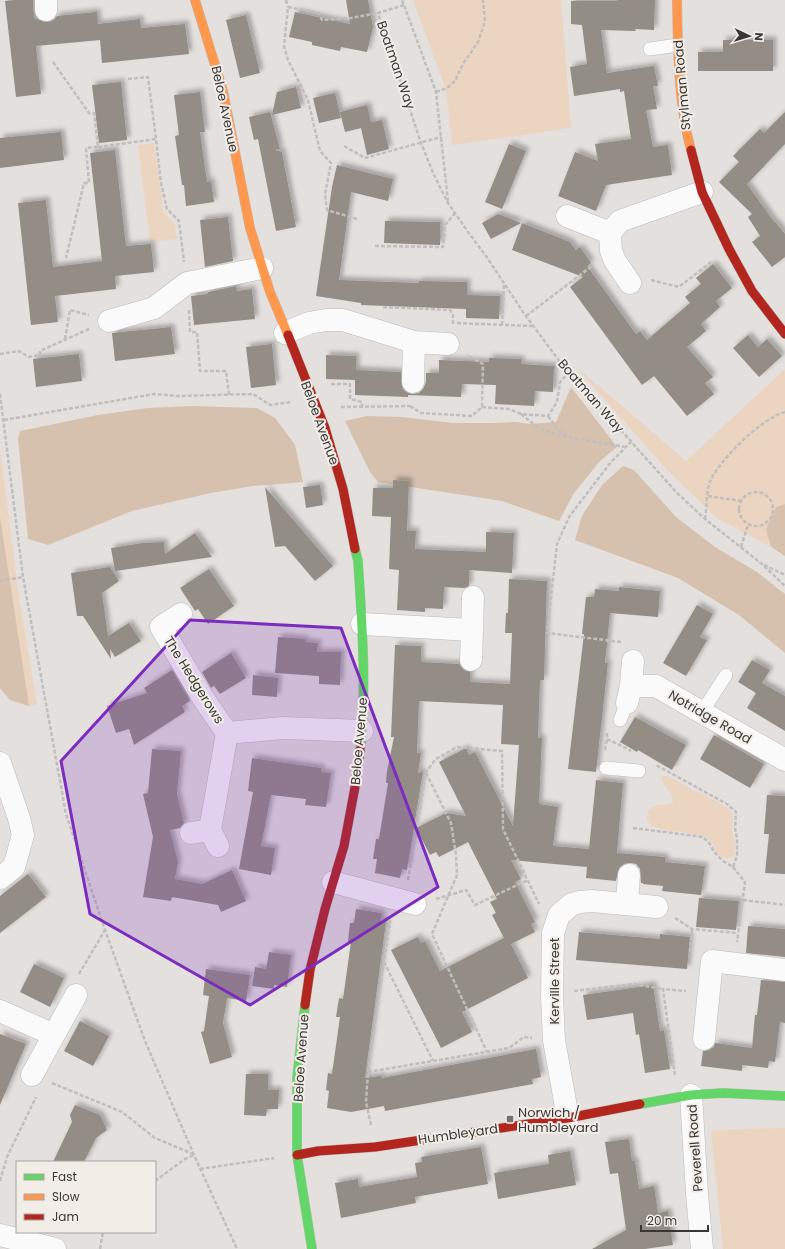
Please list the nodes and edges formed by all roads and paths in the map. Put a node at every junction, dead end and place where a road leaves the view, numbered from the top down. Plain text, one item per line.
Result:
1 (195, 0) edge
2 (286, 0) edge
3 (402, 0) edge
4 (483, 0) edge
5 (677, 0) edge
6 (404, 5) junction
7 (288, 7) junction
8 (378, 13) junction
9 (678, 45) junction
10 (650, 49) dead end
11 (53, 62) dead end
12 (128, 79) dead end
13 (436, 92) junction
14 (441, 137) junction
15 (156, 139) junction
16 (422, 143) junction
17 (344, 146) dead end
18 (98, 147) junction
19 (702, 192) junction
20 (448, 203) junction
21 (455, 213) junction
22 (567, 216) dead end
23 (356, 219) dead end
24 (611, 242) junction
25 (374, 246) dead end
26 (729, 249) junction
27 (66, 258) dead end
28 (262, 268) junction
29 (187, 283) junction
30 (630, 283) joint
31 (504, 284) junction
32 (383, 307) dead end
33 (70, 310) dead end
34 (526, 316) junction
35 (109, 321) joint
36 (502, 325) junction
37 (533, 326) junction
38 (197, 332) dead end
39 (285, 333) junction
40 (785, 334) edge
41 (66, 339) junction
42 (414, 342) junction
43 (448, 344) joint
44 (0, 354) edge
45 (569, 372) junction
46 (413, 382) joint
47 (309, 389) junction
48 (0, 394) edge
49 (229, 395) junction
50 (315, 404) junction
51 (362, 406) junction
52 (410, 406) junction
53 (482, 407) junction
54 (785, 412) edge
55 (521, 414) junction
56 (548, 416) junction
57 (4, 420) junction
58 (568, 437) junction
59 (631, 442) junction
60 (626, 447) junction
61 (708, 496) junction
62 (741, 501) junction
63 (705, 519) junction
64 (748, 525) junction
65 (741, 547) junction
66 (762, 564) junction
67 (785, 575) edge
68 (23, 577) junction
69 (0, 581) edge
70 (785, 586) edge
71 (473, 597) dead end
72 (181, 614) dead end
73 (362, 624) junction
74 (472, 630) junction
75 (471, 660) dead end
76 (633, 661) joint
77 (726, 675) dead end
78 (702, 712) junction
79 (362, 731) junction
80 (227, 733) junction
81 (785, 760) edge
82 (0, 763) edge
83 (652, 763) dead end
84 (606, 768) dead end
85 (639, 771) dead end
86 (426, 772) junction
87 (633, 828) dead end
88 (206, 836) dead end
89 (733, 867) junction
90 (629, 875) dead end
91 (0, 878) edge
92 (528, 880) junction
93 (333, 882) junction
94 (448, 895) junction
95 (743, 900) junction
96 (404, 901) junction
97 (627, 904) junction
98 (785, 905) edge
99 (658, 907) joint
100 (559, 915) junction
101 (105, 930) junction
102 (737, 933) junction
103 (384, 962) junction
104 (734, 964) junction
105 (785, 970) edge
106 (663, 989) junction
107 (708, 992) junction
108 (76, 995) joint
109 (552, 997) junction
110 (0, 1011) edge
111 (54, 1035) junction
112 (704, 1039) dead end
113 (554, 1040) junction
114 (487, 1052) junction
115 (433, 1061) junction
116 (368, 1072) junction
117 (36, 1081) junction
118 (691, 1095) junction
119 (785, 1096) edge
120 (568, 1118) junction
121 (374, 1146) junction
122 (194, 1155) junction
123 (297, 1155) junction
124 (200, 1169) junction
125 (0, 1181) edge
126 (156, 1181) edge
127 (103, 1233) edge
128 (0, 1235) edge
129 (56, 1249) edge
130 (100, 1249) edge
131 (237, 1249) edge
132 (312, 1249) edge
133 (702, 1249) edge

1 - 28 street, Beloe Avenue
2 - 7 path
3 - 6 path, Boatman Way
4 - 13 path
5 - 9 street, Stylman Road
6 - 8 path, Boatman Way
6 - 13 path, Boatman Way
7 - 8 path
7 - 23 path
8 - 16 path, Boatman Way
9 - 10 lane
9 - 19 street, Stylman Road
11 - 18 path
12 - 15 path
13 - 14 path, Boatman Way
14 - 16 path
14 - 20 path, Boatman Way
15 - 18 path
15 - 29 path
16 - 17 path
16 - 20 path, Boatman Way
18 - 27 path
19 - 24 street
19 - 26 street, Stylman Road
20 - 21 path, Boatman Way
21 - 25 path
21 - 31 path, Boatman Way
22 - 24 street
24 - 30 street
24 - 34 path
26 - 30 path
26 - 40 street, Stylman Road
28 - 29 street
28 - 39 street, Beloe Avenue
29 - 35 street
31 - 34 path, Boatman Way
31 - 36 path
32 - 36 path
33 - 41 path
34 - 37 path, Boatman Way
35 - 41 path
36 - 37 path
37 - 45 path, Boatman Way
38 - 49 path
39 - 42 street
39 - 47 street, Beloe Avenue
41 - 44 path
42 - 43 street
42 - 46 street
43 - 53 path
45 - 56 path
45 - 59 path, Boatman Way
46 - 52 path
47 - 50 street, Beloe Avenue
47 - 51 path
48 - 57 path
49 - 50 path
49 - 57 path
50 - 51 path
50 - 73 street, Beloe Avenue
51 - 52 path
52 - 53 path
53 - 55 path
54 - 61 path
55 - 56 path
55 - 58 path
56 - 58 path
57 - 68 path
58 - 60 path
59 - 60 path
59 - 63 path, Boatman Way
60 - 76 path
61 - 62 path
61 - 63 path
62 - 64 path
62 - 64 path
63 - 65 path, Boatman Way
64 - 65 path
65 - 66 path, Boatman Way
66 - 67 path, Boatman Way
66 - 70 path, Boatman Way
68 - 69 path
68 - 101 path
71 - 74 street
72 - 80 street, The Hedgerows
73 - 74 street
73 - 79 street, Beloe Avenue
74 - 75 street
76 - 78 street, Notridge Road
77 - 78 lane
78 - 81 street, Notridge Road
79 - 80 street, The Hedgerows
79 - 93 street, Beloe Avenue
80 - 88 street, The Hedgerows
82 - 91 street
83 - 89 path
84 - 85 lane
86 - 92 path
86 - 94 path
86 - 96 path
87 - 89 path
89 - 95 path
90 - 97 street
92 - 94 path
92 - 100 path
93 - 96 street
93 - 123 street, Beloe Avenue
94 - 96 path
94 - 114 path
95 - 98 path
95 - 102 path
96 - 103 path
97 - 99 street
97 - 100 street
99 - 102 path
100 - 109 street, Kerville Street
101 - 108 path
101 - 122 path
102 - 104 path
103 - 115 path
103 - 116 path
104 - 105 street
104 - 107 street
106 - 107 path
106 - 109 path
106 - 118 path
107 - 112 street
108 - 111 street
109 - 113 street, Kerville Street
110 - 111 street
111 - 117 street
113 - 114 path
113 - 120 street, Kerville Street
114 - 115 path
115 - 116 path
116 - 121 path
117 - 122 path
117 - 125 path
118 - 119 street, Humbleyard
118 - 120 street, Humbleyard
118 - 133 street, Peverell Road
120 - 121 street, Humbleyard
121 - 123 street, Humbleyard
122 - 124 path
122 - 126 path
123 - 124 path
123 - 132 street, Beloe Avenue
124 - 131 path
127 - 130 path
128 - 129 street

